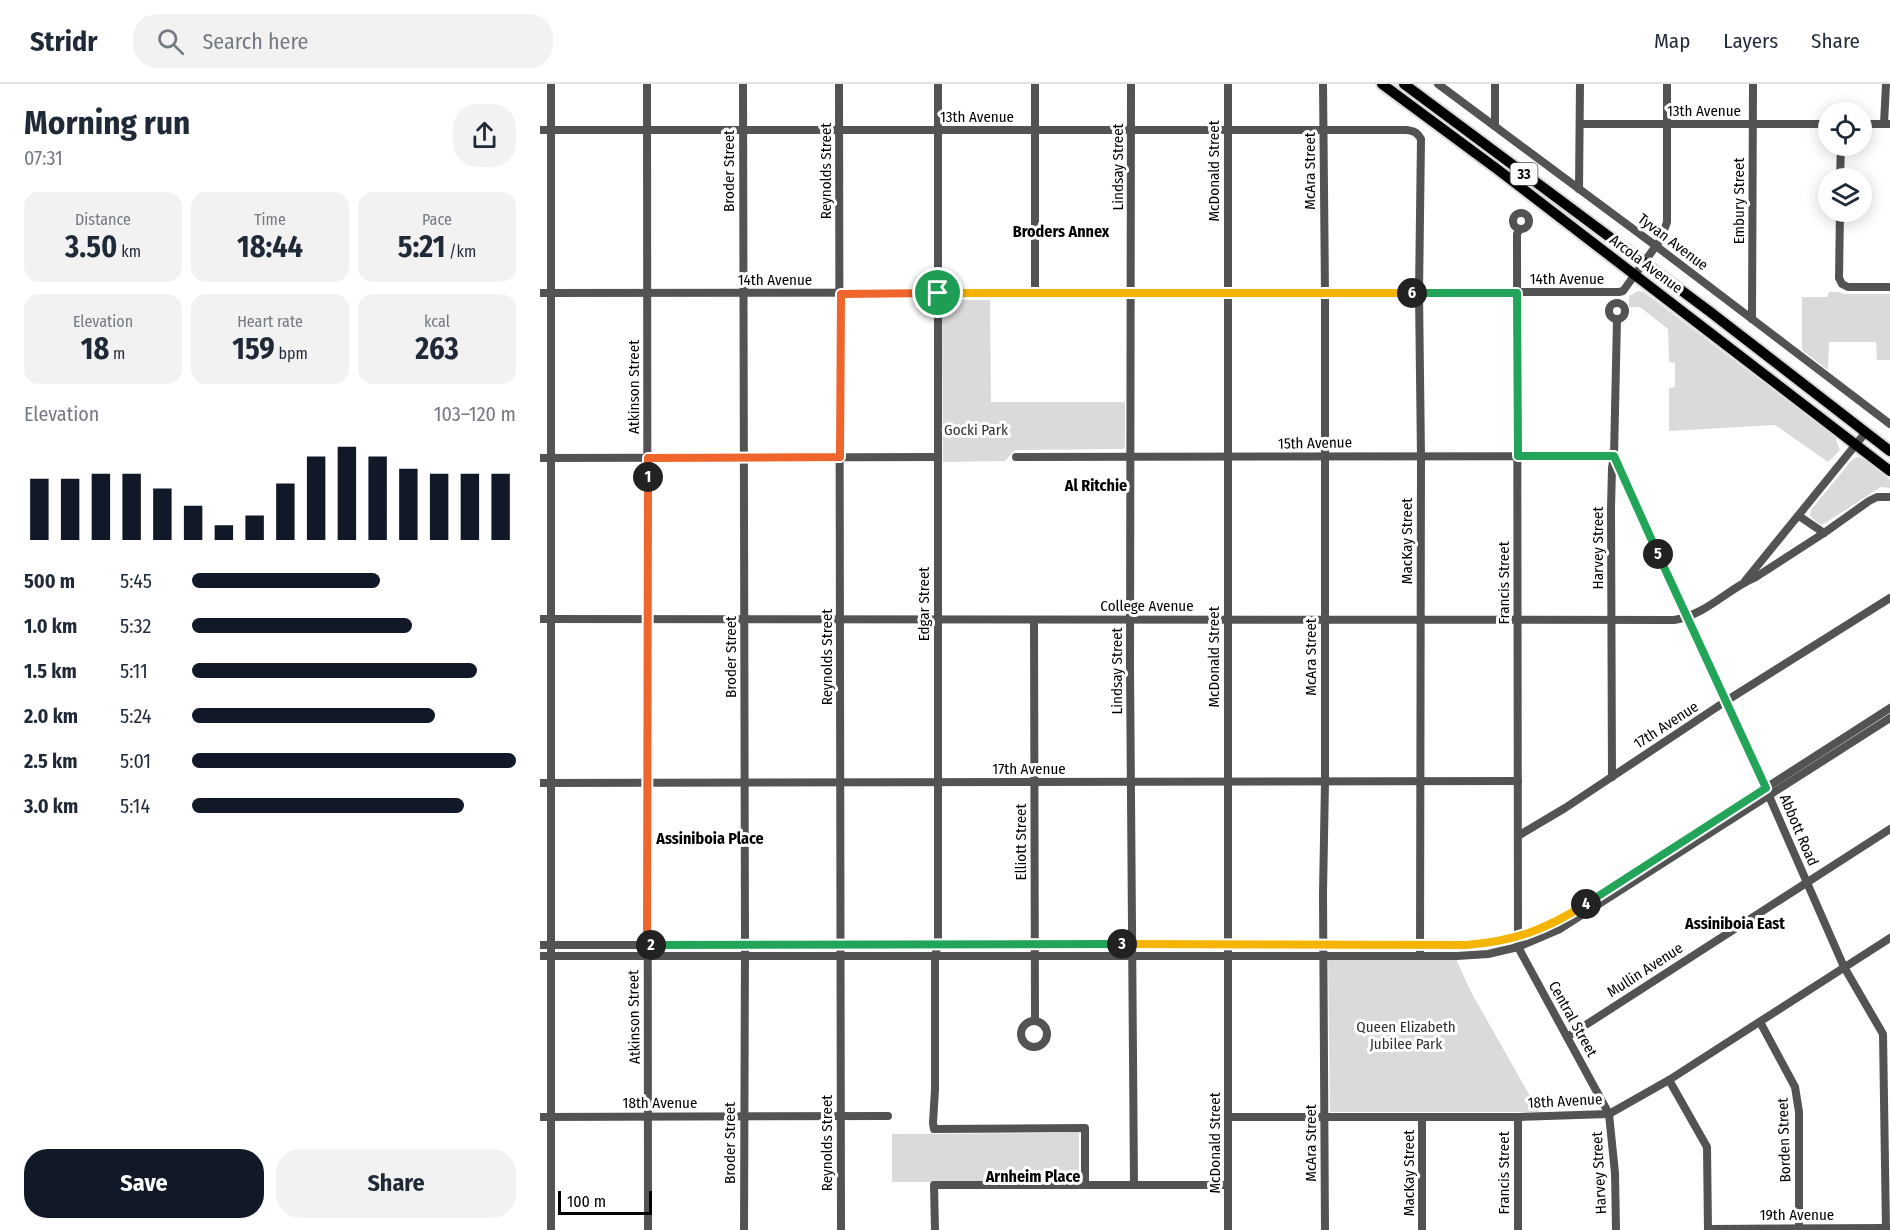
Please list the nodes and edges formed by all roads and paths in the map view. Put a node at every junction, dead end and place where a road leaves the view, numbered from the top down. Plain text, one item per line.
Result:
1 (551, 84) edge
2 (647, 84) edge
3 (743, 84) edge
4 (839, 84) edge
5 (938, 84) edge
6 (1035, 84) edge
7 (1131, 84) edge
8 (1228, 84) edge
9 (1323, 84) edge
10 (1382, 84) edge
11 (1404, 84) edge
12 (1438, 84) edge
13 (1495, 84) edge
14 (1580, 84) edge
15 (1667, 84) edge
16 (1753, 84) edge
17 (1886, 84) edge
18 (1580, 124) junction
19 (1667, 124) junction
20 (1753, 124) junction
21 (1818, 124) edge
22 (1887, 124) edge
23 (1495, 126) junction
24 (540, 130) edge
25 (551, 130) junction
26 (647, 130) junction
27 (743, 130) junction
28 (938, 130) junction
29 (1035, 130) junction
30 (1131, 130) junction
31 (1228, 130) junction
32 (1323, 130) junction
33 (1413, 130) joint
34 (839, 131) junction
35 (1579, 189) junction
36 (1840, 222) edge
37 (1520, 229) dead end
38 (1656, 246) junction
39 (1643, 263) junction
40 (1635, 274) junction
41 (1890, 287) edge
42 (1035, 292) junction
43 (1228, 292) junction
44 (540, 293) edge
45 (550, 293) junction
46 (647, 293) junction
47 (938, 293) junction
48 (1132, 293) junction
49 (1325, 293) junction
50 (1419, 293) junction
51 (1517, 293) junction
52 (742, 294) junction
53 (841, 294) junction
54 (1617, 319) dead end
55 (1752, 319) junction
56 (1890, 424) edge
57 (1866, 432) junction
58 (1856, 444) junction
59 (1890, 451) edge
60 (1228, 456) junction
61 (1518, 456) junction
62 (1614, 456) junction
63 (744, 457) junction
64 (840, 457) junction
65 (938, 457) junction
66 (1016, 457) dead end
67 (1131, 457) junction
68 (1325, 457) junction
69 (1421, 457) junction
70 (540, 458) edge
71 (551, 458) junction
72 (648, 458) junction
73 (1890, 471) edge
74 (1890, 497) edge
75 (1799, 516) junction
76 (1824, 533) junction
77 (1744, 582) junction
78 (1890, 598) edge
79 (1687, 618) junction
80 (540, 619) edge
81 (551, 619) junction
82 (647, 620) junction
83 (744, 620) junction
84 (840, 620) junction
85 (937, 620) junction
86 (1034, 620) junction
87 (1130, 620) junction
88 (1228, 620) junction
89 (1325, 620) junction
90 (1420, 620) junction
91 (1518, 620) junction
92 (1611, 620) junction
93 (1726, 701) junction
94 (1890, 708) edge
95 (1890, 718) edge
96 (1612, 777) junction
97 (1421, 781) junction
98 (1518, 781) junction
99 (1034, 782) junction
100 (1130, 782) junction
101 (1228, 782) junction
102 (1325, 782) junction
103 (540, 783) edge
104 (550, 783) junction
105 (647, 783) junction
106 (745, 783) junction
107 (841, 783) junction
108 (937, 783) junction
109 (1768, 792) junction
110 (1890, 829) edge
111 (1518, 836) junction
112 (1807, 882) junction
113 (1518, 937) junction
114 (1890, 938) edge
115 (938, 944) junction
116 (1035, 944) junction
117 (1132, 944) junction
118 (1228, 944) junction
119 (1323, 944) junction
120 (540, 945) edge
121 (550, 945) junction
122 (647, 945) junction
123 (745, 945) junction
124 (1420, 945) junction
125 (1518, 947) junction
126 (841, 950) junction
127 (647, 955) junction
128 (745, 955) junction
129 (1420, 955) junction
130 (540, 956) edge
131 (551, 956) junction
132 (935, 956) junction
133 (1035, 956) junction
134 (1132, 956) junction
135 (1228, 956) junction
136 (1323, 956) junction
137 (1844, 967) junction
138 (1035, 1021) dead end
139 (1760, 1022) junction
140 (1567, 1037) junction
141 (1669, 1080) junction
142 (1609, 1114) junction
143 (888, 1116) dead end
144 (540, 1117) edge
145 (552, 1117) junction
146 (649, 1117) junction
147 (743, 1117) junction
148 (841, 1117) junction
149 (1228, 1117) junction
150 (1325, 1117) junction
151 (1422, 1117) junction
152 (1518, 1117) junction
153 (1888, 1156) edge
154 (1085, 1185) junction
155 (1134, 1185) junction
156 (1228, 1185) junction
157 (1708, 1229) edge
158 (1799, 1229) edge
159 (1886, 1229) edge
160 (551, 1230) edge
161 (648, 1230) edge
162 (744, 1230) edge
163 (841, 1230) edge
164 (934, 1230) edge
165 (1228, 1230) edge
166 (1325, 1230) edge
167 (1422, 1230) edge
168 (1518, 1230) edge
169 (1616, 1230) edge

1 - 25 street
2 - 26 street, Atkinson Street
3 - 27 street, Broder Street
4 - 34 street, Reynolds Street
5 - 28 street, Edgar Street
6 - 29 street
7 - 30 street, Lindsay Street
8 - 31 street, McDonald Street
9 - 32 street, McAra Street
10 - 40 main road, Arcola Avenue / 33
11 - 39 main road, Arcola Avenue / 33
12 - 23 street, Tyvan Avenue
13 - 23 street
14 - 18 street
15 - 19 street, 14th Avenue
16 - 20 street, Embury Street
17 - 22 street
18 - 19 street, 13th Avenue
18 - 35 street
19 - 20 street, 13th Avenue
19 - 38 street, 14th Avenue
20 - 21 street, 13th Avenue
20 - 55 street, Embury Street
23 - 35 street, Tyvan Avenue
24 - 25 street, 13th Avenue
25 - 26 street, 13th Avenue
25 - 45 street
26 - 27 street, 13th Avenue
26 - 46 street, Atkinson Street
27 - 34 street, 13th Avenue
27 - 52 street, Broder Street
28 - 29 street, 13th Avenue
28 - 34 street, 13th Avenue
28 - 47 street, Edgar Street
29 - 30 street, 13th Avenue
29 - 42 street
30 - 31 street, 13th Avenue
30 - 48 street, Lindsay Street
31 - 32 street, 13th Avenue
31 - 43 street, McDonald Street
32 - 33 street, 13th Avenue
32 - 49 street, McAra Street
33 - 50 street, MacKay Street
34 - 53 street, Reynolds Street
35 - 38 street, Tyvan Avenue
36 - 41 street
37 - 51 street, Francis Street
38 - 39 street, 14th Avenue
38 - 55 street, Tyvan Avenue
39 - 40 street, 14th Avenue
39 - 57 main road, Arcola Avenue / 33
40 - 51 street, 14th Avenue
40 - 58 main road, Arcola Avenue / 33
42 - 47 street, 14th Avenue
42 - 48 street, 14th Avenue
43 - 48 street, 14th Avenue
43 - 49 street, 14th Avenue
43 - 60 street, McDonald Street
44 - 45 street, 14th Avenue
45 - 46 street, 14th Avenue
45 - 71 street
46 - 52 street, 14th Avenue
46 - 72 street, Atkinson Street
47 - 53 street, 14th Avenue
47 - 65 street, Edgar Street
48 - 67 street, Lindsay Street
49 - 50 street, 14th Avenue
49 - 68 street, McAra Street
50 - 51 street, 14th Avenue
50 - 69 street, MacKay Street
51 - 61 street, Francis Street
52 - 53 street, 14th Avenue
52 - 63 street, Broder Street
53 - 64 street, Reynolds Street
54 - 62 street, Harvey Street
55 - 56 street, Tyvan Avenue
57 - 58 street, College Avenue
57 - 59 main road, Arcola Avenue / 33
58 - 73 main road, Arcola Avenue / 33
58 - 75 street, College Avenue
60 - 67 street, 15th Avenue
60 - 68 street, 15th Avenue
60 - 88 street, McDonald Street
61 - 62 street, 15th Avenue
61 - 69 street, 15th Avenue
61 - 91 street, Francis Street
62 - 79 street, Abbott Road
62 - 92 street, Harvey Street
63 - 64 street
63 - 72 street
63 - 83 street, Broder Street
64 - 65 street
64 - 84 street, Reynolds Street
65 - 85 street, Edgar Street
66 - 67 street, 15th Avenue
67 - 87 street, Lindsay Street
68 - 69 street, 15th Avenue
68 - 89 street, McAra Street
69 - 90 street, MacKay Street
70 - 71 street
71 - 72 street
71 - 81 street
72 - 82 street, Atkinson Street
74 - 76 street, College Avenue
75 - 76 street
75 - 77 street, College Avenue
76 - 77 street, College Avenue
77 - 79 street, College Avenue
78 - 93 street, 17th Avenue
79 - 92 street, College Avenue
79 - 93 street, Abbott Road
80 - 81 street, College Avenue
81 - 82 street, College Avenue
81 - 104 street
82 - 83 street, College Avenue
82 - 105 street, Atkinson Street
83 - 84 street, College Avenue
83 - 106 street, Broder Street
84 - 85 street, College Avenue
84 - 107 street, Reynolds Street
85 - 86 street, College Avenue
85 - 108 street, Edgar Street
86 - 87 street, College Avenue
86 - 99 street, Elliott Street
87 - 88 street, College Avenue
87 - 100 street, Lindsay Street
88 - 89 street, College Avenue
88 - 101 street, McDonald Street
89 - 90 street, College Avenue
89 - 102 street, McAra Street
90 - 91 street, College Avenue
90 - 97 street, MacKay Street
91 - 92 street, College Avenue
91 - 98 street, Francis Street
92 - 96 street, Harvey Street
93 - 96 street, 17th Avenue
93 - 109 street, Abbott Road
94 - 109 street
95 - 109 street
96 - 111 street, 17th Avenue
97 - 98 street, 17th Avenue
97 - 102 street, 17th Avenue
97 - 124 street, MacKay Street
98 - 111 street, Francis Street
99 - 100 street, 17th Avenue
99 - 108 street, 17th Avenue
99 - 116 street, Elliott Street
100 - 101 street, 17th Avenue
100 - 117 street, Lindsay Street
101 - 102 street, 17th Avenue
101 - 118 street, McDonald Street
102 - 119 street, McAra Street
103 - 104 street, 17th Avenue
104 - 105 street, 17th Avenue
104 - 121 street
105 - 106 street, 17th Avenue
105 - 122 street, Atkinson Street
106 - 107 street, 17th Avenue
106 - 123 street, Broder Street
107 - 108 street, 17th Avenue
107 - 126 street, Reynolds Street
108 - 115 street, Edgar Street
109 - 112 street, Abbott Road
109 - 113 street
109 - 125 street
110 - 112 street, Mullin Avenue
111 - 113 street, Francis Street
112 - 137 street, Abbott Road
112 - 140 street, Mullin Avenue
113 - 124 street
113 - 125 street, Central Street
114 - 137 street, 18th Avenue
115 - 116 street
115 - 126 street
115 - 132 street, Edgar Street
116 - 117 street
116 - 133 street, Elliott Street
117 - 118 street
117 - 134 street, Lindsay Street
118 - 119 street
118 - 135 street, McDonald Street
119 - 124 street
119 - 136 street, McAra Street
120 - 121 street
121 - 122 street
121 - 131 street
122 - 123 street
122 - 127 street, Atkinson Street
123 - 126 street
123 - 128 street, Broder Street
124 - 129 street, MacKay Street
125 - 129 street
125 - 140 street, Central Street
126 - 128 street
126 - 132 street
126 - 148 street, Reynolds Street
127 - 128 street
127 - 131 street
127 - 146 street, Atkinson Street
128 - 147 street, Broder Street
129 - 136 street
130 - 131 street
131 - 145 street
132 - 133 street
132 - 154 street, Edgar Street
133 - 134 street
133 - 138 street, Elliott Street
134 - 135 street
134 - 155 street, Lindsay Street
135 - 136 street
135 - 149 street, McDonald Street
136 - 150 street, McAra Street
137 - 139 street, 18th Avenue
137 - 153 street, Abbott Road
139 - 141 street, 18th Avenue
139 - 158 street, Borden Street
140 - 142 street, Central Street
141 - 142 street, 18th Avenue
141 - 157 street
142 - 152 street, 18th Avenue
142 - 169 street, Harvey Street
143 - 148 street, 18th Avenue
144 - 145 street, 18th Avenue
145 - 146 street, 18th Avenue
145 - 160 street
146 - 147 street, 18th Avenue
146 - 161 street, Atkinson Street
147 - 148 street, 18th Avenue
147 - 162 street, Broder Street
148 - 163 street, Reynolds Street
149 - 150 street, 18th Avenue
149 - 156 street, McDonald Street
150 - 151 street, 18th Avenue
150 - 166 street, McAra Street
151 - 152 street, 18th Avenue
151 - 167 street, MacKay Street
152 - 168 street, Francis Street
153 - 159 street, Abbott Road
154 - 155 street
154 - 164 street
155 - 156 street
156 - 165 street, McDonald Street
157 - 158 street, 19th Avenue
158 - 159 street, 19th Avenue

